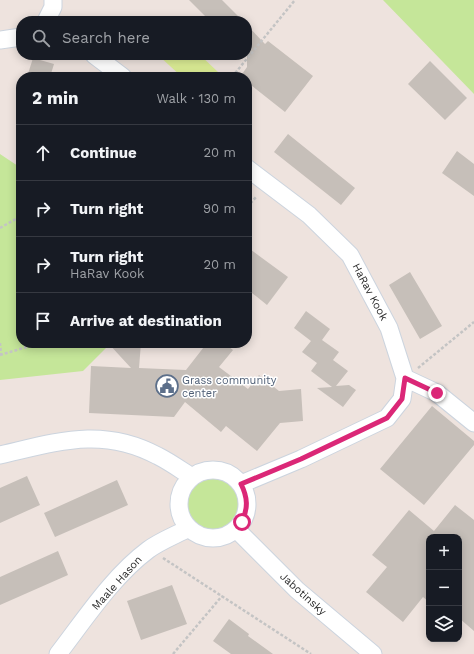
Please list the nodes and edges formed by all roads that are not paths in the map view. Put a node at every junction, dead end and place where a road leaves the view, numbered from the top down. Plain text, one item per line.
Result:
1 (53, 0) edge
2 (50, 16) edge
3 (16, 38) edge
4 (0, 40) edge
5 (101, 60) edge
6 (116, 72) edge
7 (252, 172) edge
8 (405, 378) junction
9 (474, 423) edge
10 (0, 455) edge
11 (192, 478) junction
12 (241, 484) junction
13 (189, 528) junction
14 (236, 529) junction
15 (58, 654) edge
16 (373, 654) edge

1 - 2 street
3 - 4 street
5 - 6 street
7 - 8 street, HaRav Kook
8 - 9 street
8 - 12 street
10 - 11 street
11 - 12 street
11 - 13 street
12 - 14 street
13 - 14 street
13 - 15 street, Maale Hason
14 - 16 street, Jabotinsky

